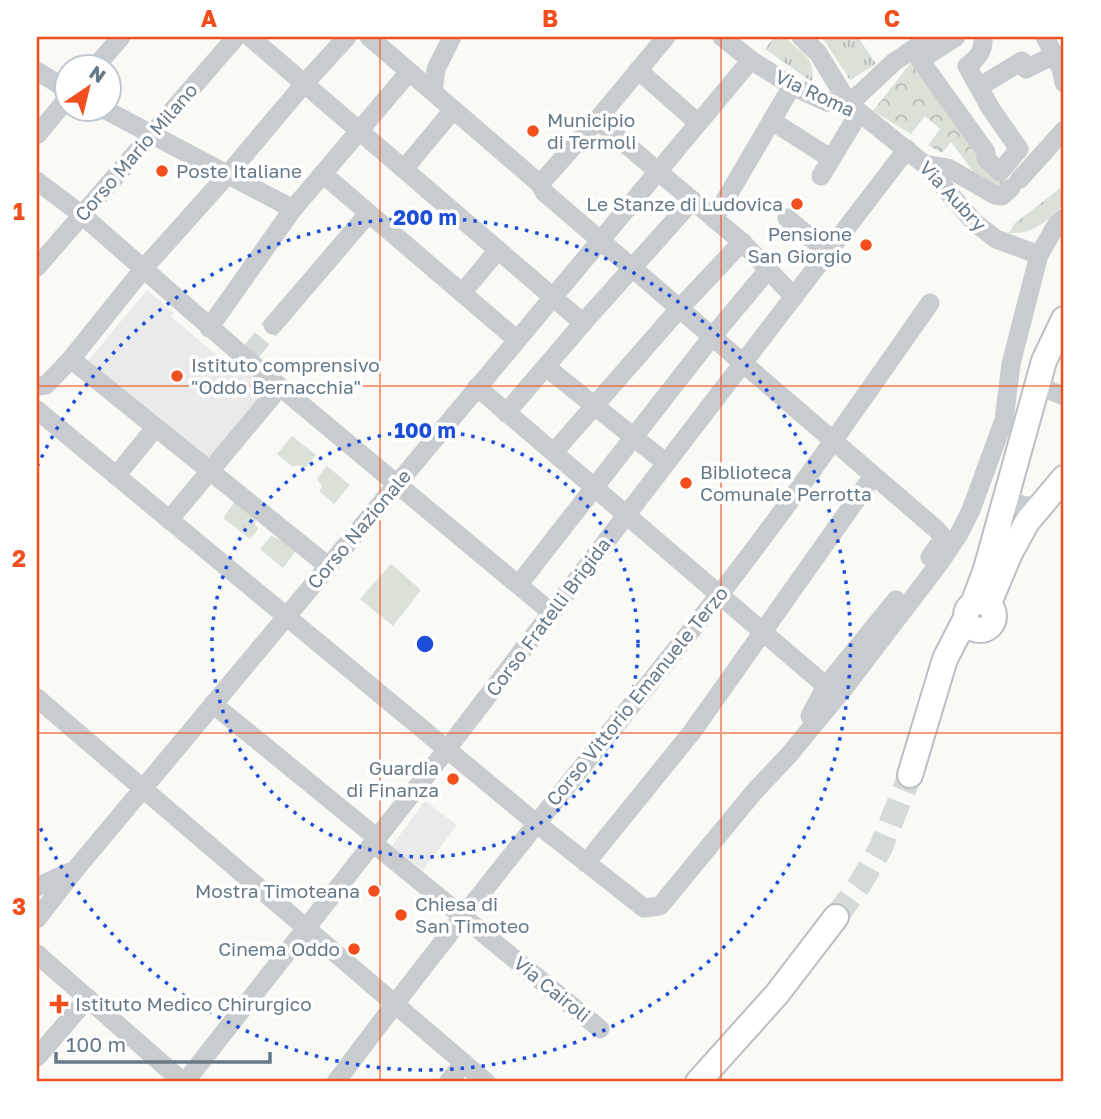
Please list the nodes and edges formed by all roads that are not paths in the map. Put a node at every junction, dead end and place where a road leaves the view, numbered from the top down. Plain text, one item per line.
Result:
1 (121, 37) edge
2 (236, 37) edge
3 (250, 37) edge
4 (347, 37) edge
5 (369, 37) edge
6 (452, 37) edge
7 (666, 37) edge
8 (722, 37) edge
9 (801, 37) edge
10 (931, 37) edge
11 (956, 37) edge
12 (984, 37) edge
13 (1045, 37) edge
14 (108, 52) edge
15 (1054, 55) junction
16 (751, 60) junction
17 (638, 70) junction
18 (37, 71) edge
19 (409, 72) junction
20 (52, 80) edge
21 (1064, 83) edge
22 (304, 84) junction
23 (792, 86) junction
24 (978, 87) junction
25 (433, 92) junction
26 (854, 109) junction
27 (453, 110) junction
28 (52, 117) edge
29 (122, 119) edge
30 (597, 120) junction
31 (772, 121) junction
32 (698, 123) junction
33 (1064, 130) edge
34 (359, 131) junction
35 (37, 135) edge
36 (151, 135) junction
37 (907, 149) junction
38 (830, 158) junction
39 (924, 164) junction
40 (404, 169) junction
41 (657, 171) junction
42 (229, 173) junction
43 (323, 174) junction
44 (821, 176) dead end
45 (37, 181) edge
46 (540, 184) junction
47 (692, 201) junction
48 (293, 209) junction
49 (368, 214) junction
50 (82, 215) junction
51 (787, 218) dead end
52 (1064, 218) edge
53 (714, 219) junction
54 (599, 241) junction
55 (742, 242) junction
56 (498, 250) junction
57 (828, 252) junction
58 (1039, 255) junction
59 (37, 267) edge
60 (144, 268) junction
61 (632, 269) junction
62 (767, 271) junction
63 (463, 292) junction
64 (552, 297) junction
65 (794, 298) junction
66 (930, 303) dead end
67 (679, 309) junction
68 (1064, 318) edge
69 (583, 323) junction
70 (273, 325) tunnel mouth
71 (209, 328) junction
72 (711, 338) junction
73 (517, 340) junction
74 (71, 359) junction
75 (742, 364) junction
76 (546, 367) junction
77 (37, 386) edge
78 (1038, 386) junction
79 (279, 387) junction
80 (477, 387) junction
81 (1064, 396) edge
82 (594, 406) junction
83 (37, 410) edge
84 (506, 414) junction
85 (155, 428) junction
86 (634, 438) junction
87 (833, 441) junction
88 (554, 452) junction
89 (666, 463) junction
90 (207, 470) junction
91 (116, 476) junction
92 (873, 476) junction
93 (1064, 478) edge
94 (397, 483) junction
95 (595, 487) junction
96 (1008, 490) junction
97 (1046, 499) junction
98 (627, 515) junction
99 (169, 520) junction
100 (328, 566) junction
101 (519, 584) junction
102 (720, 593) junction
103 (552, 613) junction
104 (976, 614) junction
105 (286, 617) junction
106 (765, 631) junction
107 (827, 686) junction
108 (37, 698) edge
109 (213, 704) junction
110 (447, 749) junction
111 (910, 775) tunnel mouth
112 (760, 785) junction
113 (143, 788) junction
114 (536, 823) junction
115 (375, 840) junction
116 (586, 863) junction
117 (75, 870) junction
118 (37, 887) edge
119 (463, 916) junction
120 (836, 917) tunnel mouth
121 (37, 919) edge
122 (306, 928) junction
123 (37, 954) edge
124 (88, 998) junction
125 (395, 1004) junction
126 (600, 1029) dead end
127 (37, 1057) edge
128 (464, 1063) junction
129 (184, 1082) edge
130 (336, 1082) edge
131 (448, 1082) edge
132 (486, 1082) edge
133 (698, 1082) edge

1 - 14 street
2 - 36 street, Corso Mario Milano
3 - 22 street
4 - 22 street
5 - 19 street
6 - 25 street
7 - 17 street
8 - 16 street, Via Roma
9 - 26 street
10 - 26 street
11 - 24 street
12 - 24 street
13 - 15 street
15 - 21 street
15 - 24 street
16 - 23 street, Via Roma
16 - 32 street, Corso Nazionale
17 - 30 street
17 - 32 street
18 - 20 street
19 - 25 street
19 - 34 street
22 - 34 street
22 - 42 street
23 - 26 street, Via Roma
23 - 31 street
25 - 27 street
26 - 37 street, Via Roma
26 - 38 street
27 - 40 street
27 - 46 street
28 - 35 street
29 - 36 street
30 - 41 street
30 - 46 street
31 - 38 street
31 - 53 street
32 - 41 street, Corso Nazionale
33 - 39 street
34 - 40 street
34 - 43 street
36 - 42 street
36 - 50 street, Corso Mario Milano
37 - 39 street, Via Aubry
37 - 57 street, Corso Fratelli Brigida
38 - 44 street
39 - 58 street, Via Aubry
40 - 56 street
41 - 47 street
41 - 54 street, Corso Nazionale
42 - 48 street
42 - 60 street
43 - 48 street
43 - 49 street
45 - 50 street
46 - 54 street
47 - 53 street
47 - 61 street
48 - 71 street
49 - 63 street
49 - 70 street
50 - 59 street, Corso Mario Milano
50 - 60 street
51 - 57 street
52 - 58 street
53 - 55 street
54 - 61 street
54 - 64 street, Corso Nazionale
55 - 62 street
55 - 67 street
56 - 63 street
56 - 64 street
57 - 65 street, Corso Fratelli Brigida
58 - 112 street
60 - 71 street
60 - 74 street
61 - 67 street
61 - 69 street
62 - 65 street
62 - 72 street
63 - 73 street
64 - 69 street
64 - 73 street, Corso Nazionale
65 - 75 street, Corso Fratelli Brigida
66 - 87 street, Corso Vittorio Emanuele Terzo
67 - 72 street
67 - 82 street
68 - 78 main road
69 - 76 street
71 - 79 street
72 - 75 street
72 - 86 street
73 - 80 street, Corso Nazionale
74 - 77 street
74 - 85 street
75 - 87 street
75 - 89 street, Corso Fratelli Brigida
76 - 82 street
76 - 84 street
78 - 81 street
78 - 96 main road
79 - 90 street
79 - 94 street
80 - 84 street
80 - 94 street, Corso Nazionale
82 - 86 street
82 - 88 street
83 - 91 street
84 - 88 street
85 - 90 street
85 - 91 street
86 - 89 street
86 - 95 street
87 - 92 street
87 - 102 street, Corso Vittorio Emanuele Terzo
88 - 95 street
89 - 98 street, Corso Fratelli Brigida
90 - 99 street
90 - 100 street
91 - 99 street
92 - 106 street
92 - 107 street
93 - 97 main road
94 - 100 street, Corso Nazionale
94 - 101 street
95 - 98 street
95 - 101 street
96 - 97 street
96 - 104 main road
97 - 104 main road
98 - 102 street
98 - 103 street, Corso Fratelli Brigida
99 - 105 street
100 - 105 street, Corso Nazionale
101 - 103 street
102 - 106 street
102 - 114 street, Corso Vittorio Emanuele Terzo
103 - 110 street, Corso Fratelli Brigida
104 - 111 main road
105 - 109 street, Corso Nazionale
105 - 110 street
106 - 107 street
106 - 116 street
107 - 112 street
108 - 113 street
109 - 113 street, Corso Nazionale
109 - 115 street, Via Cairoli
110 - 114 street
110 - 115 street, Corso Fratelli Brigida
112 - 116 street
113 - 117 street, Corso Nazionale
113 - 122 street
114 - 116 street
114 - 119 street, Corso Vittorio Emanuele Terzo
115 - 119 street, Via Cairoli
115 - 122 street, Corso Fratelli Brigida
117 - 118 street, Corso Nazionale
117 - 121 street, Corso Nazionale
119 - 125 street, Corso Vittorio Emanuele Terzo
119 - 126 street, Via Cairoli
120 - 133 main road
122 - 125 street
122 - 129 street, Corso Fratelli Brigida
123 - 124 street
124 - 127 street
124 - 129 street
125 - 128 street
125 - 130 street, Corso Vittorio Emanuele Terzo
128 - 131 street
128 - 132 street

